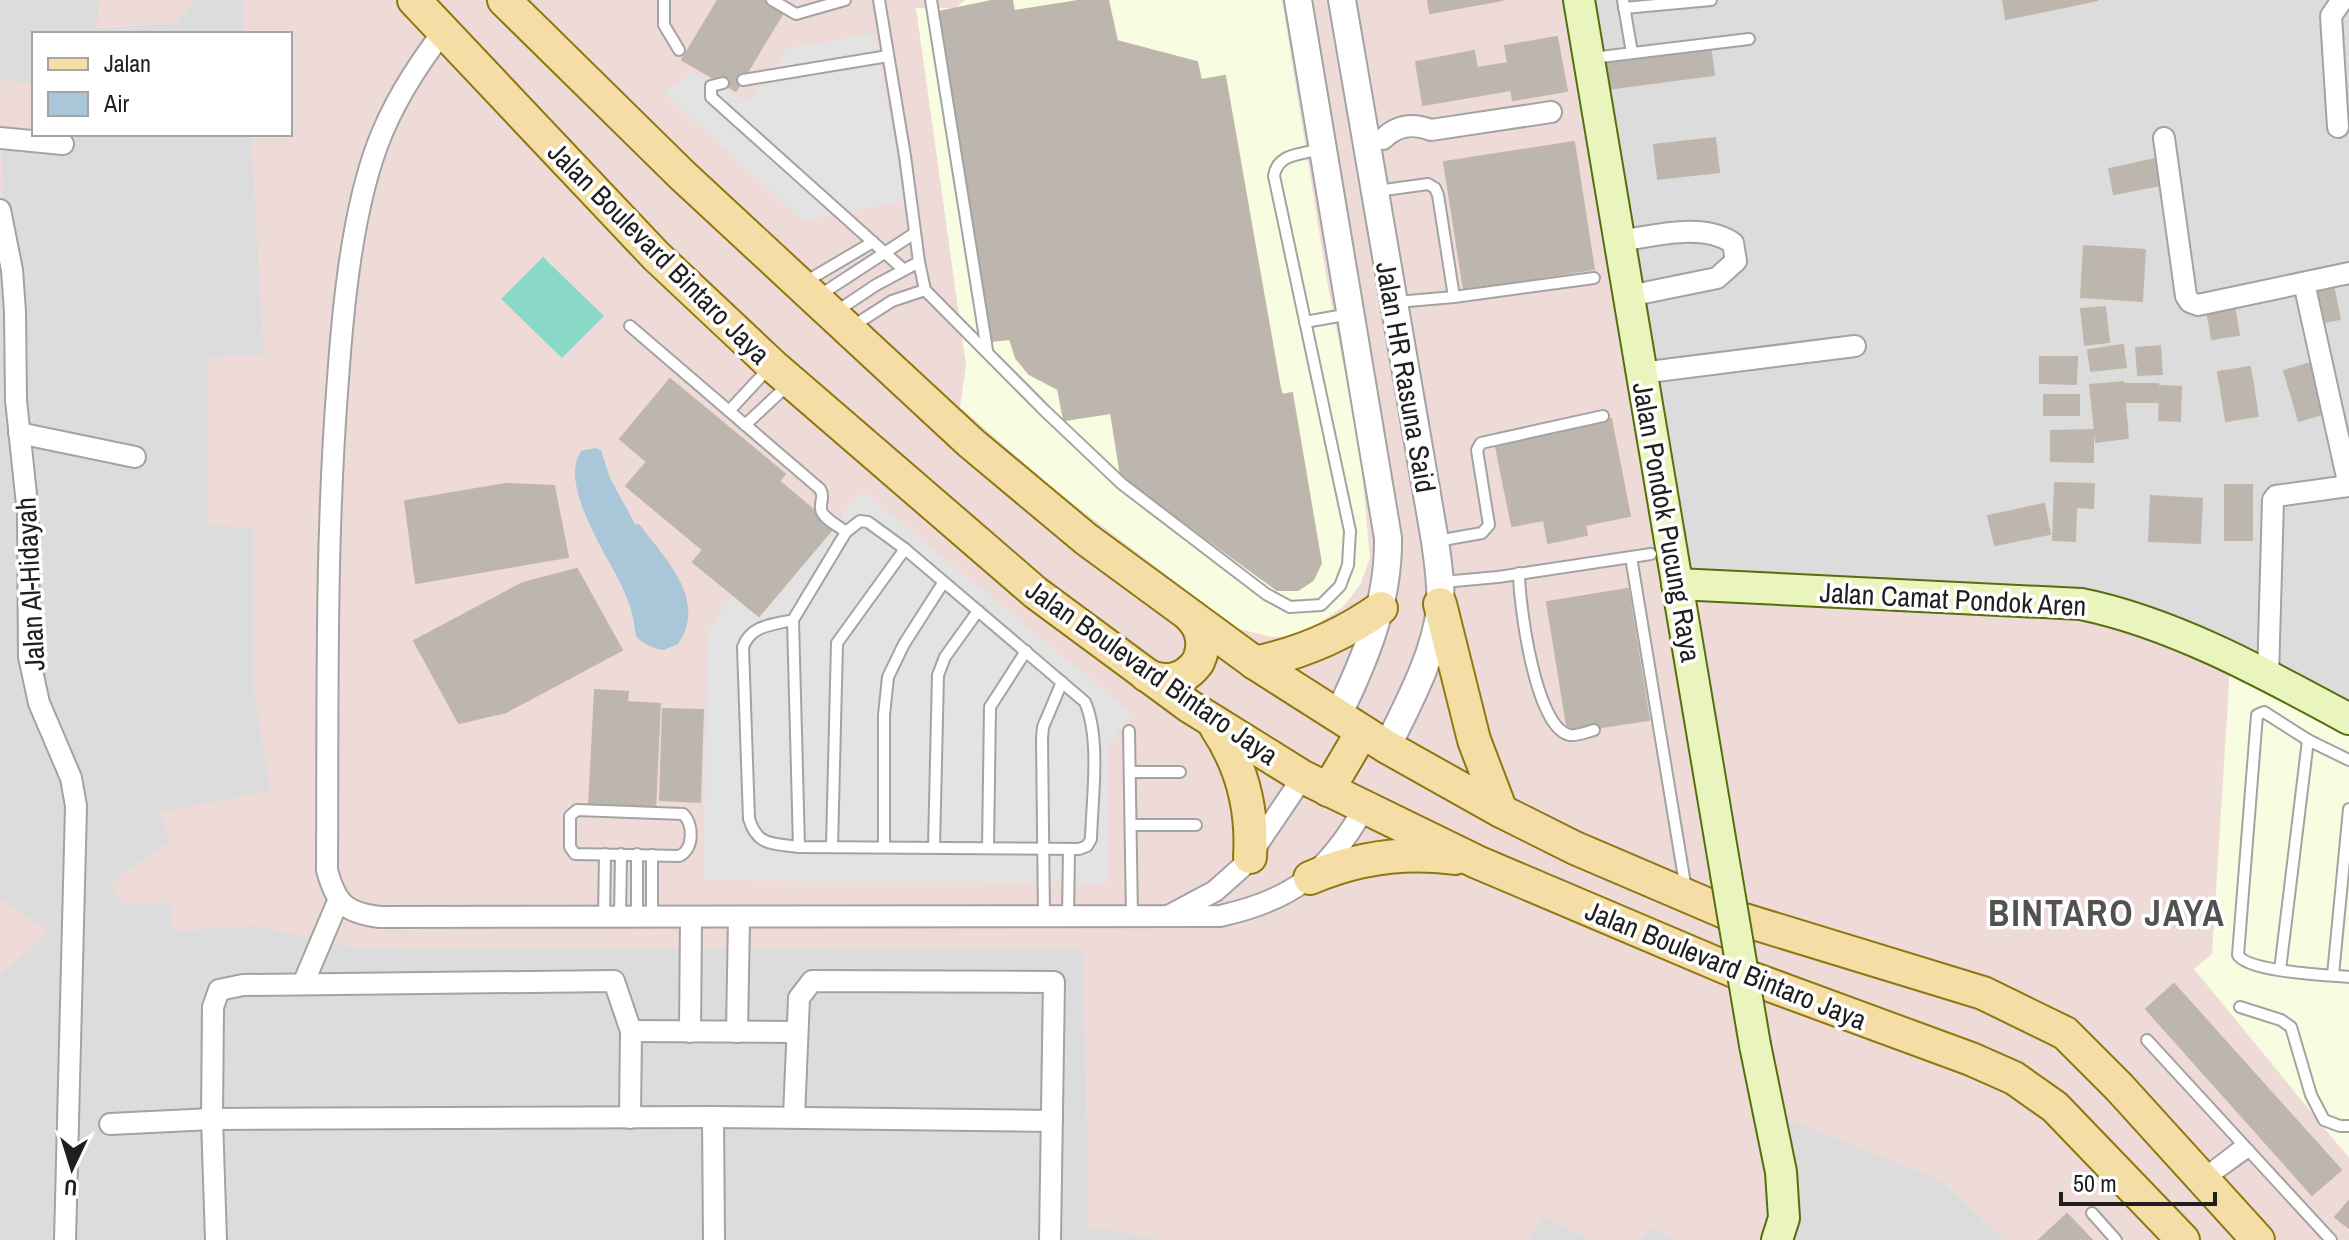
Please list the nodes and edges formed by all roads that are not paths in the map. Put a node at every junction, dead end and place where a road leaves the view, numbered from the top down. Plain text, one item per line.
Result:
1 (414, 0) edge
2 (664, 0) edge
3 (772, 0) edge
4 (845, 0) edge
5 (879, 0) edge
6 (931, 0) edge
7 (1298, 0) edge
8 (1342, 0) edge
9 (1579, 0) edge
10 (1711, 0) edge
11 (2342, 0) edge
12 (513, 4) edge
13 (1623, 4) edge
14 (443, 32) junction
15 (1749, 39) dead end
16 (679, 50) dead end
17 (1632, 53) junction
18 (888, 56) junction
19 (1588, 59) junction
20 (743, 80) dead end
21 (723, 83) dead end
22 (1551, 112) dead end
23 (2338, 127) dead end
24 (0, 138) edge
25 (2164, 138) dead end
26 (1375, 140) junction
27 (63, 144) dead end
28 (1323, 149) junction
29 (1375, 191) junction
30 (0, 210) edge
31 (915, 233) junction
32 (1619, 241) junction
33 (873, 242) junction
34 (885, 253) junction
35 (919, 262) junction
36 (904, 270) junction
37 (2349, 273) edge
38 (1594, 278) dead end
39 (2304, 283) junction
40 (925, 290) junction
41 (1629, 296) junction
42 (1454, 297) junction
43 (1392, 302) junction
44 (824, 307) junction
45 (1351, 314) junction
46 (1305, 322) junction
47 (630, 326) dead end
48 (1398, 334) junction
49 (1355, 341) junction
50 (1855, 346) dead end
51 (987, 350) junction
52 (1641, 373) junction
53 (782, 374) junction
54 (729, 411) junction
55 (1603, 416) dead end
56 (745, 425) junction
57 (19, 433) junction
58 (135, 457) dead end
59 (2349, 486) edge
60 (846, 532) junction
61 (1435, 541) junction
62 (905, 549) junction
63 (1651, 554) dead end
64 (1631, 557) junction
65 (1519, 573) junction
66 (943, 583) junction
67 (1677, 584) junction
68 (1439, 593) junction
69 (1381, 608) junction
70 (978, 611) junction
71 (1190, 616) junction
72 (793, 620) junction
73 (1026, 651) junction
74 (1255, 663) junction
75 (1146, 675) junction
76 (2268, 677) junction
77 (1062, 682) junction
78 (2349, 719) edge
79 (1214, 723) junction
80 (1594, 730) dead end
81 (1129, 731) dead end
82 (1362, 732) junction
83 (2308, 740) junction
84 (2349, 760) edge
85 (1130, 772) junction
86 (1180, 772) dead end
87 (1315, 784) junction
88 (1364, 808) junction
89 (2349, 809) edge
90 (1501, 811) junction
91 (1131, 825) junction
92 (1196, 825) dead end
93 (799, 847) junction
94 (832, 847) junction
95 (884, 847) junction
96 (934, 847) junction
97 (988, 848) junction
98 (1575, 848) junction
99 (1045, 849) junction
100 (1069, 849) junction
101 (605, 854) junction
102 (621, 854) junction
103 (637, 854) junction
104 (652, 855) junction
105 (1250, 857) junction
106 (1477, 862) junction
107 (1310, 878) junction
108 (1555, 895) junction
109 (1687, 898) junction
110 (339, 899) junction
111 (1044, 917) junction
112 (1068, 917) junction
113 (1132, 917) junction
114 (1166, 917) junction
115 (628, 918) junction
116 (691, 918) junction
117 (739, 918) junction
118 (2280, 970) junction
119 (2333, 975) junction
120 (2349, 977) edge
121 (303, 984) junction
122 (2240, 1007) dead end
123 (631, 1031) junction
124 (690, 1032) junction
125 (737, 1032) junction
126 (796, 1032) junction
127 (2147, 1040) dead end
128 (713, 1117) junction
129 (794, 1117) junction
130 (630, 1118) junction
131 (212, 1119) junction
132 (1052, 1121) junction
133 (110, 1124) dead end
134 (2349, 1126) edge
135 (2246, 1148) junction
136 (2204, 1178) junction
137 (2092, 1213) dead end
138 (65, 1240) edge
139 (216, 1240) edge
140 (714, 1240) edge
141 (1050, 1240) edge
142 (1777, 1240) edge
143 (2116, 1240) edge
144 (2183, 1240) edge
145 (2258, 1240) edge
146 (2331, 1240) edge

1 - 14 main road, Jalan Boulevard Bintaro Jaya
2 - 16 lane
3 - 4 lane
5 - 18 lane
6 - 51 lane
7 - 28 street, Jalan HR Rasuna Said
8 - 26 street, Jalan HR Rasuna Said
9 - 19 main road, Jalan Pondok Pucung Raya
10 - 13 lane
11 - 23 street
12 - 44 main road, Jalan Boulevard Bintaro Jaya
13 - 17 lane
14 - 53 main road, Jalan Boulevard Bintaro Jaya
14 - 110 street
15 - 17 lane
17 - 19 lane
18 - 20 lane
18 - 31 lane
19 - 32 main road, Jalan Pondok Pucung Raya
21 - 33 lane
22 - 26 street
24 - 27 street
25 - 39 street
26 - 29 street, Jalan HR Rasuna Said
28 - 45 street, Jalan HR Rasuna Said
28 - 46 lane
29 - 42 lane
29 - 43 street, Jalan HR Rasuna Said
30 - 57 street, Jalan Al-Hidayah
31 - 34 lane
31 - 35 lane
32 - 41 main road, Jalan Pondok Pucung Raya
32 - 41 street
33 - 34 lane
33 - 44 lane
34 - 36 lane
34 - 44 lane
35 - 36 lane
35 - 40 lane
36 - 44 lane
37 - 39 street
38 - 42 lane
39 - 59 street
40 - 44 lane
40 - 51 lane
41 - 52 main road, Jalan Pondok Pucung Raya
42 - 43 lane
43 - 48 street, Jalan HR Rasuna Said
44 - 71 main road, Jalan Boulevard Bintaro Jaya
45 - 46 lane
45 - 49 street, Jalan HR Rasuna Said
46 - 51 lane
47 - 54 lane
48 - 49 street
48 - 61 street, Jalan HR Rasuna Said
49 - 69 street, Jalan HR Rasuna Said
50 - 52 street
52 - 67 main road, Jalan Pondok Pucung Raya
53 - 54 lane
53 - 56 lane
53 - 75 main road, Jalan Boulevard Bintaro Jaya
54 - 56 lane
55 - 61 lane
56 - 60 lane
57 - 58 street
57 - 138 street, Jalan Al-Hidayah
59 - 76 street
60 - 62 lane
60 - 72 lane
61 - 68 street, Jalan HR Rasuna Said
62 - 66 lane
62 - 94 lane
63 - 64 lane
64 - 65 lane
64 - 109 lane
65 - 68 lane
65 - 80 lane
66 - 70 lane
66 - 95 lane
67 - 76 main road, Jalan Camat Pondok Aren
67 - 142 main road, Jalan Pondok Pucung Raya, bridge
68 - 82 street, Jalan HR Rasuna Said
68 - 90 main road
69 - 74 main road
69 - 82 street, Jalan HR Rasuna Said
70 - 73 lane
70 - 96 lane
71 - 74 main road, Jalan Boulevard Bintaro Jaya
71 - 75 main road
72 - 93 lane
72 - 93 lane
73 - 77 lane
73 - 97 lane
74 - 82 main road, Jalan Boulevard Bintaro Jaya
75 - 79 main road, Jalan Boulevard Bintaro Jaya
76 - 78 main road, Jalan Camat Pondok Aren
77 - 99 lane
77 - 100 lane
79 - 87 main road, Jalan Boulevard Bintaro Jaya
79 - 105 main road
81 - 85 lane
82 - 87 main road
82 - 90 main road, Jalan Boulevard Bintaro Jaya
83 - 84 lane
83 - 118 lane
83 - 118 lane
85 - 86 lane
85 - 91 lane
87 - 88 main road, Jalan Boulevard Bintaro Jaya
87 - 105 street
88 - 106 main road, Jalan Boulevard Bintaro Jaya
88 - 107 street
89 - 119 lane
90 - 98 main road, Jalan Boulevard Bintaro Jaya
91 - 92 lane
91 - 113 lane
93 - 94 lane
94 - 95 lane
95 - 96 lane
96 - 97 lane
97 - 99 lane
98 - 108 main road
98 - 109 main road, Jalan Boulevard Bintaro Jaya
99 - 100 lane
99 - 111 lane
100 - 112 lane
101 - 102 lane
101 - 104 lane
101 - 115 lane
102 - 103 lane
102 - 115 lane
103 - 104 lane
103 - 115 lane
104 - 115 lane
105 - 114 street
106 - 107 main road
106 - 108 main road, Jalan Boulevard Bintaro Jaya
107 - 114 street
108 - 144 main road, Jalan Boulevard Bintaro Jaya
109 - 136 main road, Jalan Boulevard Bintaro Jaya
110 - 115 street
110 - 121 street
111 - 112 street
111 - 117 street
112 - 113 street
113 - 114 street
115 - 116 street
116 - 117 street
116 - 124 street
117 - 125 street
118 - 119 lane
119 - 120 lane
121 - 123 street
121 - 131 street
122 - 134 lane
123 - 124 street
123 - 130 street
124 - 125 street
125 - 126 street
126 - 129 street
126 - 132 street
127 - 135 lane
128 - 129 street
128 - 130 street
128 - 140 street
129 - 132 street
130 - 131 street
131 - 133 street
131 - 139 street
132 - 141 street
135 - 136 lane
135 - 146 lane
136 - 145 main road, Jalan Boulevard Bintaro Jaya
137 - 143 lane

